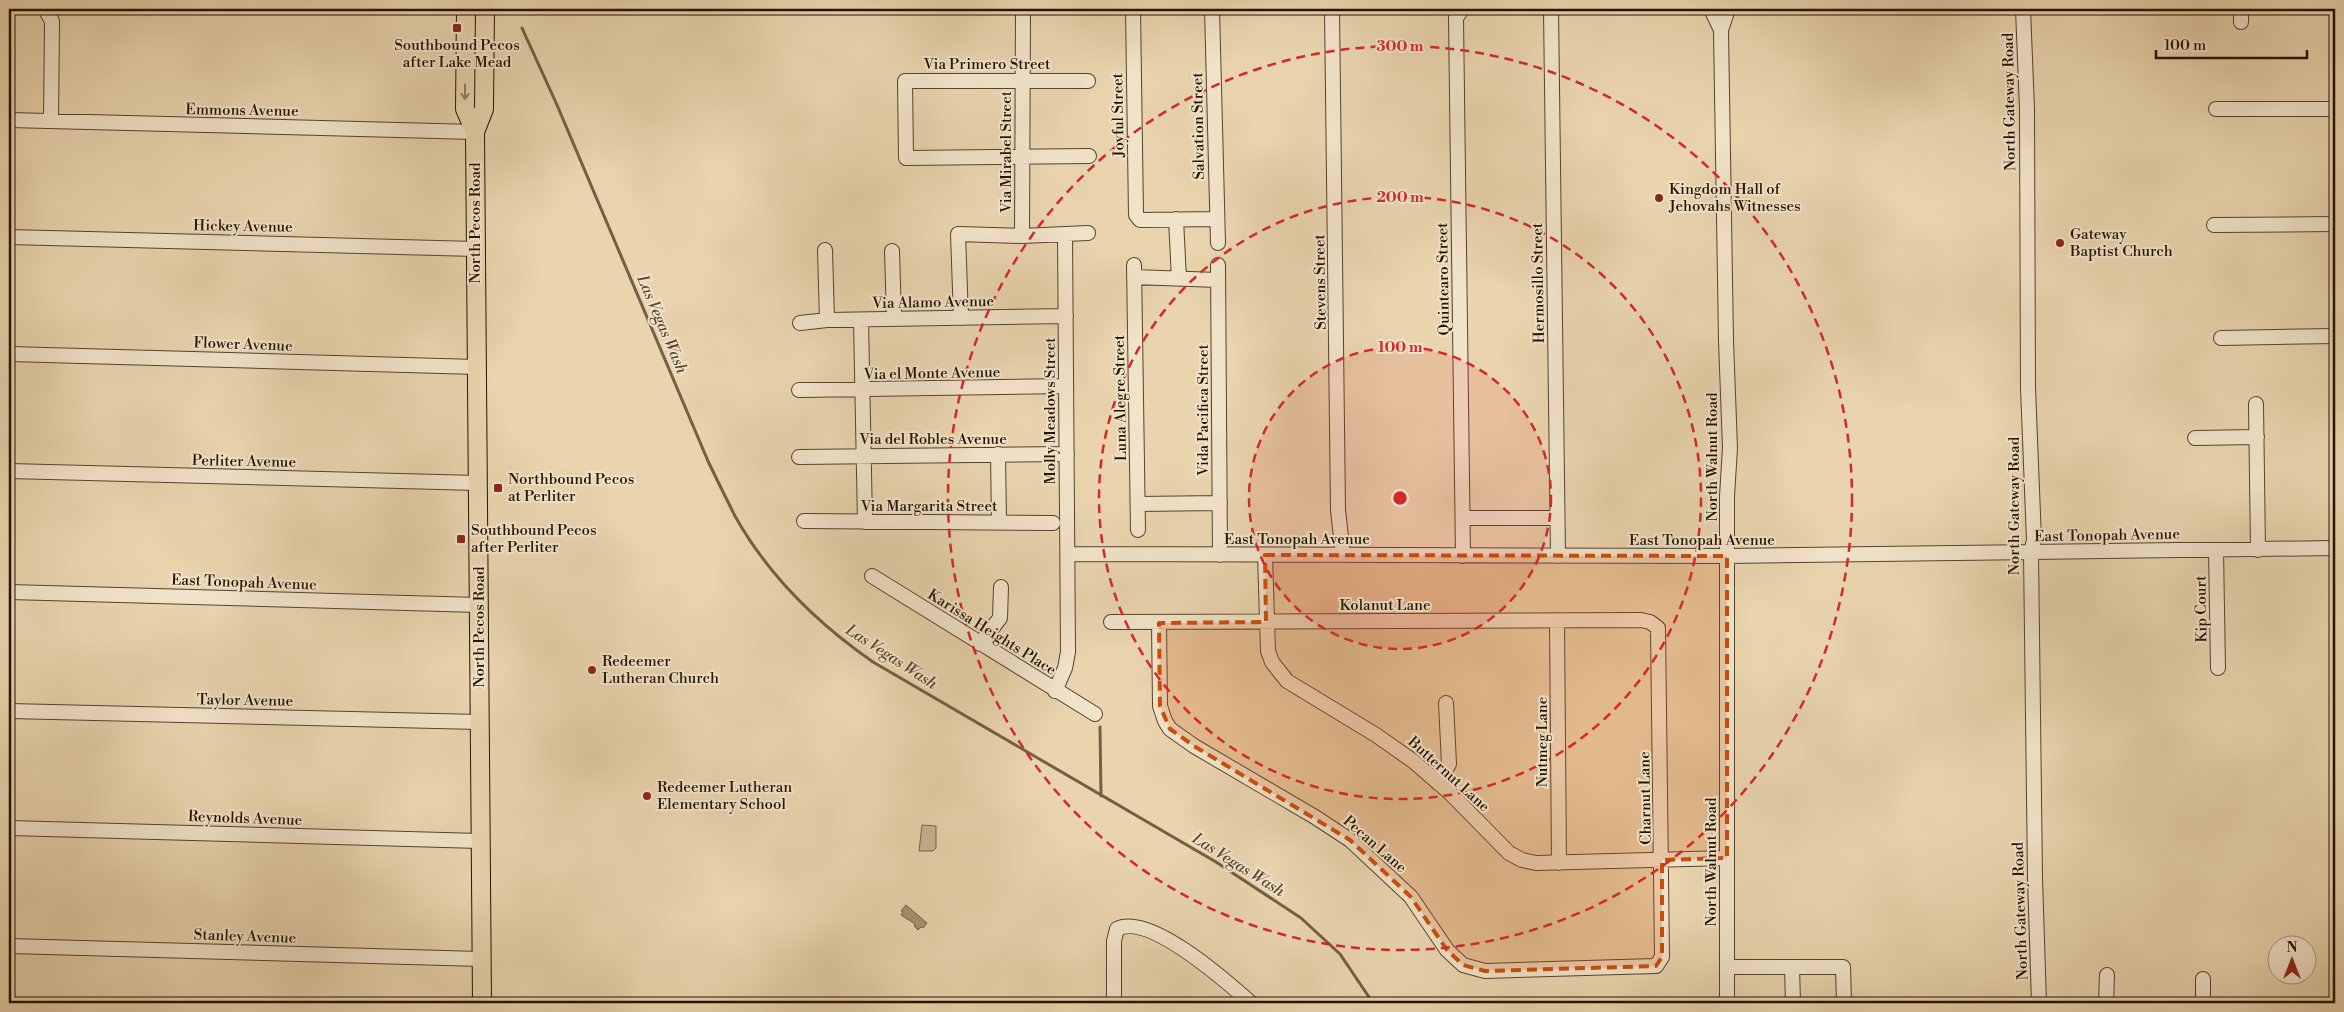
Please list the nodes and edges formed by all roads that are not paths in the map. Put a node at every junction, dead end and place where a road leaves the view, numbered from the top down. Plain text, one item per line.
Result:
1 (45, 9) edge
2 (466, 9) edge
3 (485, 9) edge
4 (1023, 9) edge
5 (1133, 9) edge
6 (1212, 9) edge
7 (1332, 9) edge
8 (1552, 9) edge
9 (1711, 9) edge
10 (1728, 9) edge
11 (2023, 9) edge
12 (1460, 10) edge
13 (1721, 30) junction
14 (1022, 80) junction
15 (1088, 81) dead end
16 (2216, 109) dead end
17 (2335, 109) edge
18 (9, 120) edge
19 (52, 121) junction
20 (475, 132) junction
21 (1089, 156) dead end
22 (1022, 157) junction
23 (1216, 219) junction
24 (1176, 220) junction
25 (2335, 224) edge
26 (2214, 225) dead end
27 (1088, 233) dead end
28 (1065, 235) junction
29 (9, 236) edge
30 (1022, 236) junction
31 (1218, 242) dead end
32 (476, 249) junction
33 (824, 250) dead end
34 (892, 251) dead end
35 (1218, 265) dead end
36 (1179, 279) junction
37 (1218, 280) junction
38 (1066, 316) junction
39 (961, 318) junction
40 (894, 319) junction
41 (827, 320) junction
42 (861, 320) junction
43 (800, 323) dead end
44 (2335, 336) edge
45 (2221, 338) dead end
46 (9, 354) edge
47 (477, 367) junction
48 (1066, 386) junction
49 (798, 390) dead end
50 (862, 390) junction
51 (2256, 404) dead end
52 (2257, 437) junction
53 (2195, 438) dead end
54 (998, 454) junction
55 (1067, 454) junction
56 (864, 455) junction
57 (799, 457) dead end
58 (9, 471) edge
59 (478, 483) junction
60 (1220, 503) junction
61 (1138, 504) junction
62 (1463, 518) junction
63 (1557, 518) junction
64 (804, 521) dead end
65 (865, 522) junction
66 (999, 522) junction
67 (1053, 523) dead end
68 (1138, 530) dead end
69 (2335, 548) edge
70 (2216, 550) junction
71 (2258, 550) junction
72 (2030, 552) junction
73 (1069, 554) junction
74 (1220, 555) junction
75 (1265, 555) junction
76 (1343, 556) junction
77 (1463, 556) junction
78 (1558, 556) junction
79 (1727, 556) junction
80 (872, 576) dead end
81 (1002, 587) dead end
82 (9, 592) edge
83 (478, 605) junction
84 (1557, 621) junction
85 (1111, 622) dead end
86 (1266, 622) junction
87 (1159, 623) junction
88 (1658, 628) joint
89 (980, 644) junction
90 (2218, 668) dead end
91 (1055, 691) junction
92 (1446, 703) dead end
93 (9, 711) edge
94 (1095, 714) dead end
95 (480, 722) junction
96 (1438, 783) junction
97 (9, 828) edge
98 (480, 841) junction
99 (1727, 858) junction
100 (1662, 860) junction
101 (1559, 863) junction
102 (9, 946) edge
103 (481, 959) junction
104 (1656, 966) joint
105 (1727, 967) junction
106 (1792, 967) junction
107 (2106, 975) dead end
108 (2203, 979) dead end
109 (482, 1003) edge
110 (1114, 1003) edge
111 (1251, 1003) edge
112 (1727, 1003) edge
113 (1793, 1003) edge
114 (1844, 1003) edge
115 (2039, 1003) edge
116 (2106, 1003) edge
117 (2203, 1003) edge

1 - 19 street
2 -> 20 main road, North Pecos Road
3 - 20 main road, North Pecos Road
4 - 14 street, Via Mirabel Street
5 - 24 street, Joyful Street
6 - 23 street, Salvation Street
7 - 76 street, Stevens Street
8 - 63 street, Hermosillo Street
9 - 13 street, North Walnut Road
10 - 13 street, North Walnut Road
11 - 72 street, North Gateway Road
12 - 62 street, Quintearo Street
13 - 79 street, North Walnut Road
14 - 15 street, Via Primero Street
14 - 22 street, Via Mirabel Street
14 - 22 street, Via Primero Street
16 - 17 street
18 - 19 street, Emmons Avenue
19 - 20 street, Emmons Avenue
20 - 32 main road, North Pecos Road
21 - 22 street, Via Primero Street
22 - 30 street, Via Mirabel Street
23 - 24 street
23 - 31 street, Salvation Street
24 - 36 street
25 - 26 street
27 - 28 street
28 - 30 street
28 - 38 street, Molly Meadows Street
29 - 32 street, Hickey Avenue
30 - 39 street
32 - 47 main road, North Pecos Road
33 - 41 street
34 - 40 street
35 - 37 street, Vida Pacifica Street
36 - 37 street
36 - 61 street, Luna Alegre Street
37 - 60 street, Vida Pacifica Street
38 - 39 street, Via Alamo Avenue
38 - 48 street, Molly Meadows Street
39 - 40 street, Via Alamo Avenue
40 - 42 street, Via Alamo Avenue
41 - 42 street, Via Alamo Avenue
41 - 43 street, Via Alamo Avenue
42 - 50 street
44 - 45 street
46 - 47 street, Flower Avenue
47 - 59 main road, North Pecos Road
48 - 50 street, Via el Monte Avenue
48 - 55 street, Molly Meadows Street
49 - 50 street, Via el Monte Avenue
50 - 56 street
51 - 52 street
52 - 53 street
52 - 71 street
54 - 55 street, Via del Robles Avenue
54 - 56 street, Via del Robles Avenue
54 - 66 street
55 - 73 street, Molly Meadows Street
56 - 57 street, Via del Robles Avenue
56 - 65 street
58 - 59 street, Perliter Avenue
59 - 83 main road, North Pecos Road
60 - 61 street
60 - 74 street, Vida Pacifica Street
61 - 68 street, Luna Alegre Street
62 - 63 street
62 - 77 street, Quintearo Street
63 - 78 street, Hermosillo Street
64 - 65 street, Via Margarita Street
65 - 66 street, Via Margarita Street
66 - 67 street, Via Margarita Street
69 - 71 street, East Tonopah Avenue
70 - 71 street, East Tonopah Avenue
70 - 72 street, East Tonopah Avenue
70 - 90 street, Kip Court
72 - 79 street, East Tonopah Avenue
72 - 115 street, North Gateway Road
73 - 74 street, East Tonopah Avenue
73 - 91 street, Molly Meadows Street
74 - 75 street, East Tonopah Avenue
75 - 76 street, East Tonopah Avenue
75 - 86 street, Butternut Lane
76 - 77 street, East Tonopah Avenue
77 - 78 street, East Tonopah Avenue
78 - 79 street, East Tonopah Avenue
79 - 99 street, North Walnut Road
80 - 89 street, Karissa Heights Place
81 - 89 street
82 - 83 street, East Tonopah Avenue
83 - 95 main road, North Pecos Road
84 - 86 street, Kolanut Lane
84 - 88 street, Kolanut Lane
84 - 101 street, Nutmeg Lane
85 - 87 street, Kolanut Lane
86 - 87 street, Kolanut Lane
86 - 96 street, Butternut Lane
87 - 104 street, Pecan Lane
88 - 100 street, Charnut Lane
89 - 91 street, Karissa Heights Place
91 - 94 street, Karissa Heights Place
92 - 96 street
93 - 95 street, Taylor Avenue
95 - 98 main road, North Pecos Road
96 - 101 street, Butternut Lane
97 - 98 street, Reynolds Avenue
98 - 103 main road, North Pecos Road
99 - 100 street, Butternut Lane
99 - 105 street, North Walnut Road
100 - 101 street, Butternut Lane
100 - 104 street, Charnut Lane
102 - 103 street, Stanley Avenue
103 - 109 main road, North Pecos Road
105 - 106 street
105 - 112 street, North Walnut Road
106 - 113 street
106 - 114 street
107 - 116 street
108 - 117 street
110 - 111 street

